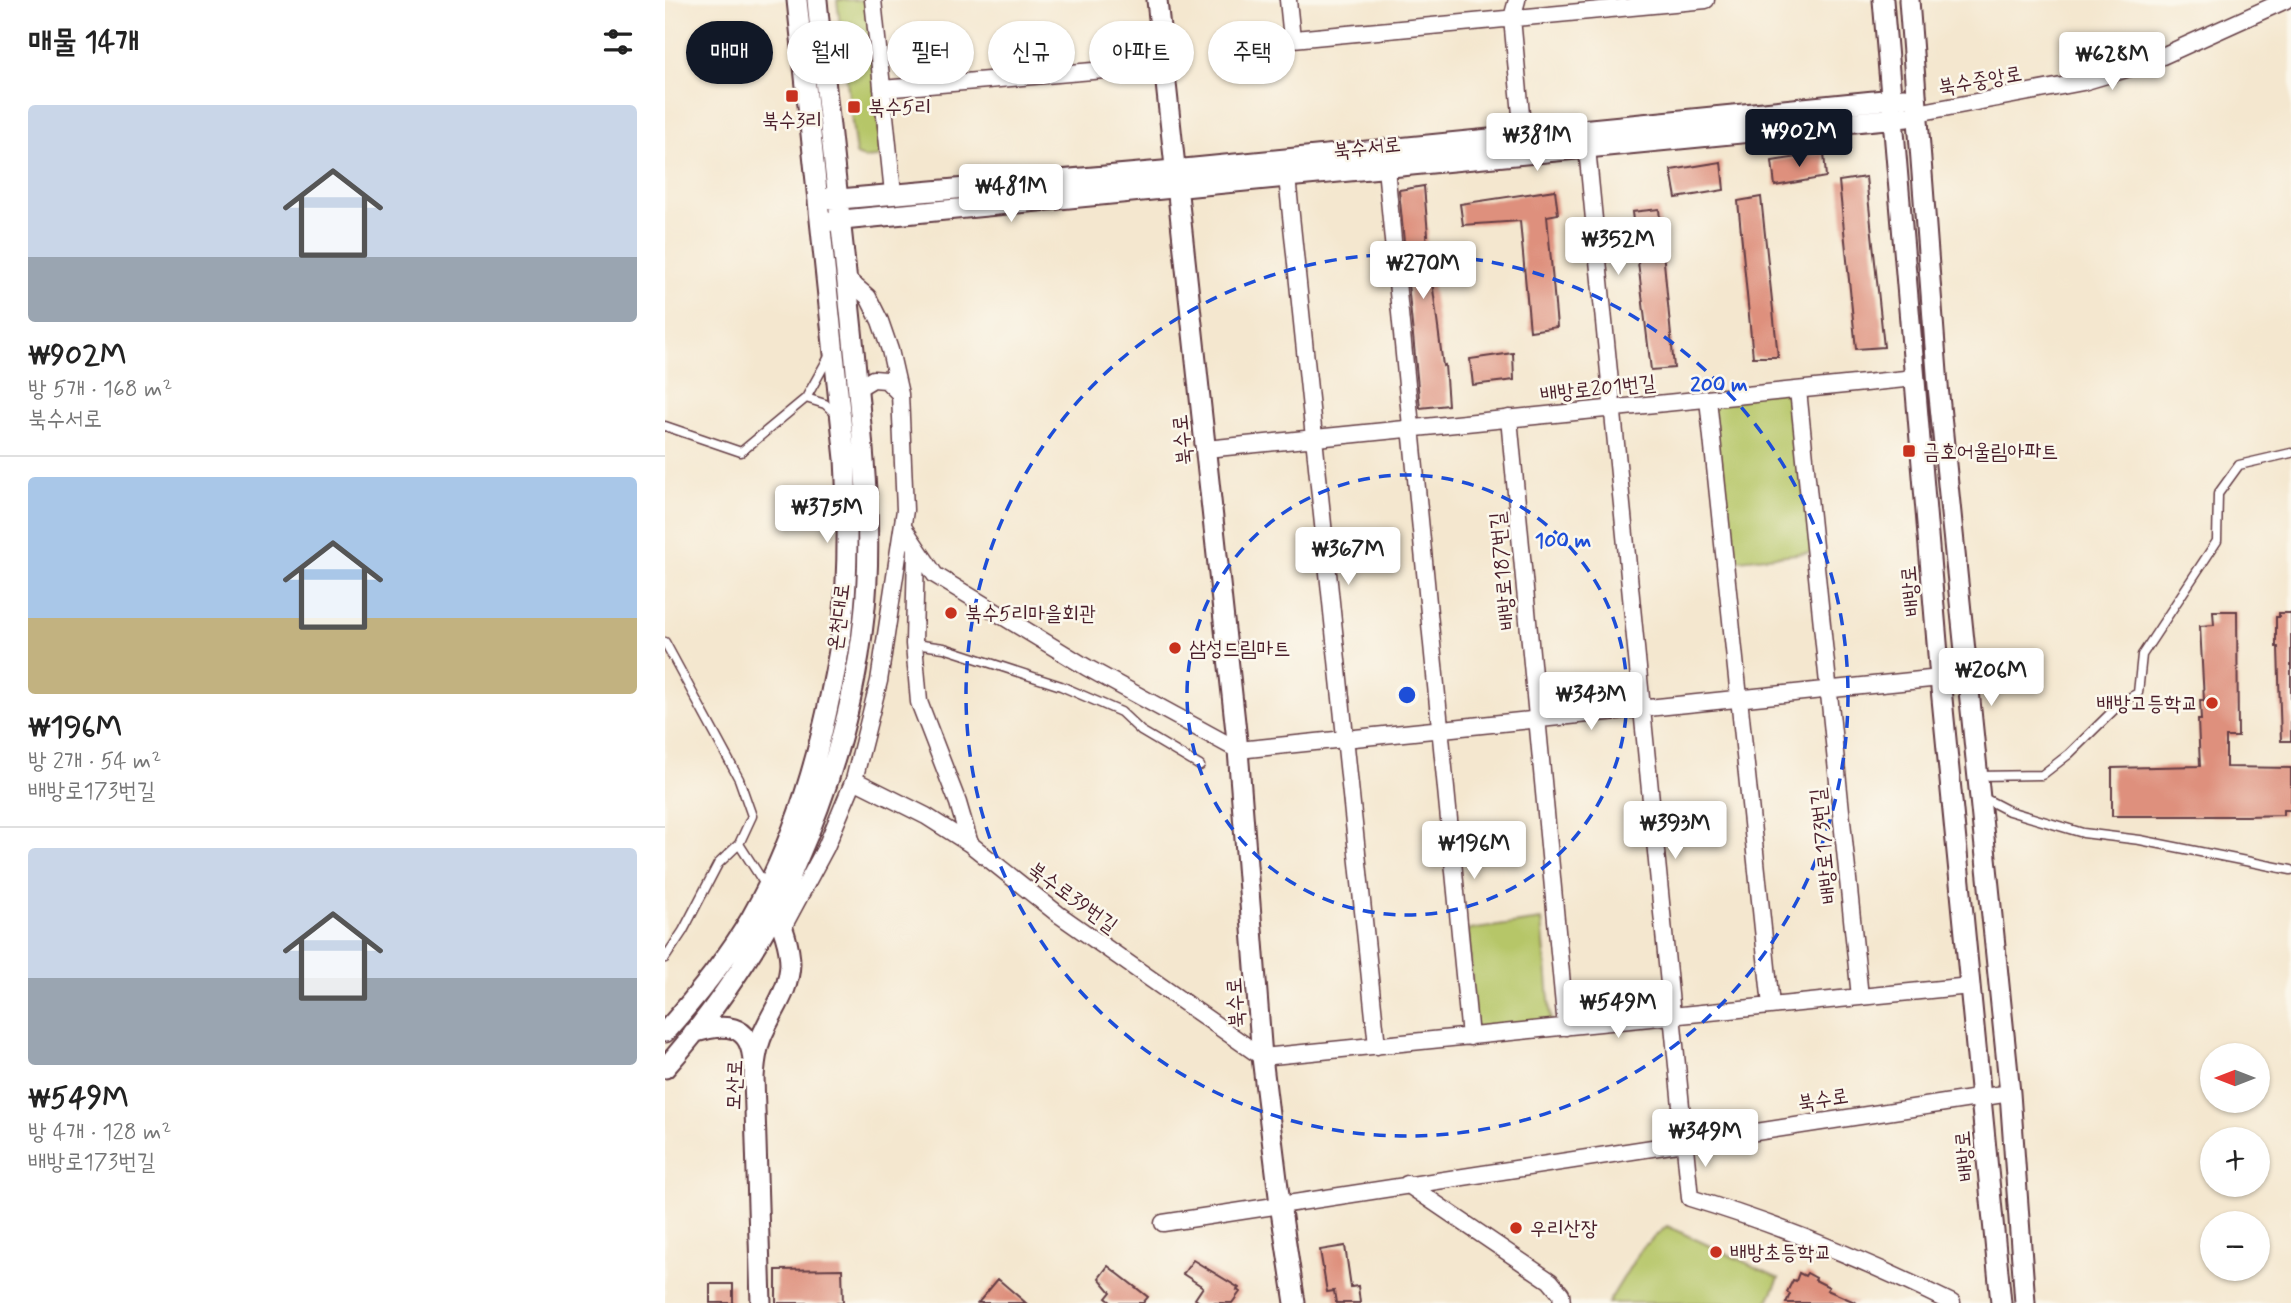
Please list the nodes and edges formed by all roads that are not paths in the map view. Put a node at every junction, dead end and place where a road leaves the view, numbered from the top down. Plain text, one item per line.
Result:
1 (797, 0) edge
2 (817, 0) edge
3 (873, 0) edge
4 (1157, 0) edge
5 (1288, 0) edge
6 (1517, 0) edge
7 (1706, 0) edge
8 (1884, 0) edge
9 (1909, 0) edge
10 (2286, 0) edge
11 (1512, 18) junction
12 (1159, 21) edge
13 (1290, 21) edge
14 (1295, 39) edge
15 (1089, 71) edge
16 (1165, 84) edge
17 (883, 89) junction
18 (1893, 109) junction
19 (1916, 109) junction
20 (1523, 136) junction
21 (1587, 148) junction
22 (1386, 168) junction
23 (1287, 177) junction
24 (1175, 179) junction
25 (894, 193) junction
26 (819, 198) junction
27 (840, 199) junction
28 (842, 219) junction
29 (822, 222) junction
30 (848, 280) junction
31 (835, 346) junction
32 (1915, 378) junction
33 (857, 388) junction
34 (1798, 390) junction
35 (900, 394) junction
36 (806, 398) junction
37 (1708, 399) junction
38 (1612, 408) junction
39 (841, 418) junction
40 (1509, 418) junction
41 (665, 426) edge
42 (1411, 428) junction
43 (1314, 438) junction
44 (1206, 449) junction
45 (2291, 453) edge
46 (903, 527) junction
47 (916, 547) junction
48 (665, 642) edge
49 (913, 644) junction
50 (1940, 678) junction
51 (1829, 690) junction
52 (1739, 699) junction
53 (1642, 709) junction
54 (1538, 719) junction
55 (1440, 729) junction
56 (1345, 739) junction
57 (1238, 750) junction
58 (1200, 766) dead end
59 (1977, 776) junction
60 (854, 780) junction
61 (1979, 796) junction
62 (739, 844) junction
63 (971, 844) junction
64 (2291, 870) edge
65 (767, 888) junction
66 (776, 910) junction
67 (782, 929) junction
68 (665, 958) edge
69 (1970, 986) junction
70 (1860, 998) junction
71 (1771, 1006) junction
72 (1672, 1016) junction
73 (1566, 1027) junction
74 (665, 1032) edge
75 (693, 1033) junction
76 (1470, 1037) junction
77 (1377, 1046) junction
78 (1262, 1057) junction
79 (665, 1068) edge
80 (754, 1077) junction
81 (2010, 1093) junction
82 (1982, 1098) junction
83 (1684, 1143) junction
84 (1407, 1184) junction
85 (1280, 1204) junction
86 (1163, 1223) dead end
87 (760, 1300) edge
88 (1295, 1303) edge
89 (1562, 1303) edge
90 (1952, 1303) edge
91 (2001, 1303) edge
92 (2025, 1303) edge

1 - 26 street, 온천대로
2 - 27 street, 온천대로
3 - 17 street
4 - 12 street, 북수로
5 - 13 street
6 - 11 street
7 - 11 street
8 - 18 street, 배방로
9 - 19 street
10 - 19 street, 북수중앙로
11 - 14 street
11 - 20 street
15 - 17 street
16 - 24 street, 북수로
17 - 25 street
18 - 19 street, 북수서로
18 - 20 street, 북수서로
18 - 21 street, 북수서로
18 - 32 street, 배방로
19 - 59 street
20 - 24 street, 북수서로
21 - 22 street, 북수서로
21 - 38 street
22 - 23 street, 북수서로
22 - 42 street
23 - 24 street, 북수서로
23 - 43 street
24 - 25 street, 북수서로
24 - 28 street, 북수서로
24 - 44 street, 북수로
25 - 27 street, 북수서로
26 - 27 street, 북수서로
26 - 29 street, 온천대로
27 - 28 street, 온천대로
28 - 29 street, 북수서로
28 - 30 street, 온천대로
29 - 31 street, 온천대로
30 - 33 street, 온천대로
30 - 35 street
31 - 36 lane
31 - 39 street, 온천대로
32 - 34 street, 배방로201번길
32 - 50 street, 배방로
33 - 35 street
33 - 66 street, 온천대로
34 - 37 street, 배방로201번길
34 - 51 street
35 - 46 street
36 - 39 lane
36 - 41 lane
37 - 38 street, 배방로201번길
37 - 52 street
38 - 40 street, 배방로201번길
38 - 53 street
39 - 65 street, 온천대로
40 - 42 street, 배방로201번길
40 - 54 street, 배방로187번길
42 - 43 street, 배방로201번길
42 - 55 street
43 - 44 street, 배방로201번길
43 - 56 street
44 - 57 street, 북수로
45 - 59 lane
46 - 47 street
46 - 60 street
47 - 49 street
47 - 57 street
48 - 62 lane
49 - 58 lane
49 - 63 street
50 - 51 street
50 - 69 street, 배방로
51 - 52 street
51 - 70 street, 배방로173번길
52 - 53 street
52 - 71 street
53 - 54 street
53 - 72 street
54 - 55 street
54 - 73 street
55 - 56 street
55 - 76 street
56 - 57 street
56 - 77 street
57 - 78 street, 북수로
59 - 61 street
60 - 63 street, 북수로39번길
60 - 67 street
61 - 64 lane
61 - 81 street
62 - 65 lane
62 - 68 lane
63 - 78 street, 북수로39번길
65 - 66 street, 모산로
65 - 74 street, 온천대로
66 - 67 street, 모산로
66 - 75 street, 온천대로
67 - 80 street, 모산로
69 - 70 street
69 - 82 street, 배방로
70 - 71 street
71 - 72 street
72 - 73 street
72 - 83 street
73 - 76 street
75 - 79 street, 온천대로
75 - 80 street
76 - 77 street
77 - 78 street
78 - 85 street, 북수로
80 - 87 street, 모산로
81 - 82 street, 북수로
81 - 92 street
82 - 83 street, 북수로
82 - 91 street, 배방로
83 - 84 street, 북수로
83 - 90 street
84 - 85 street, 북수로
84 - 89 street
85 - 86 street
85 - 88 street

